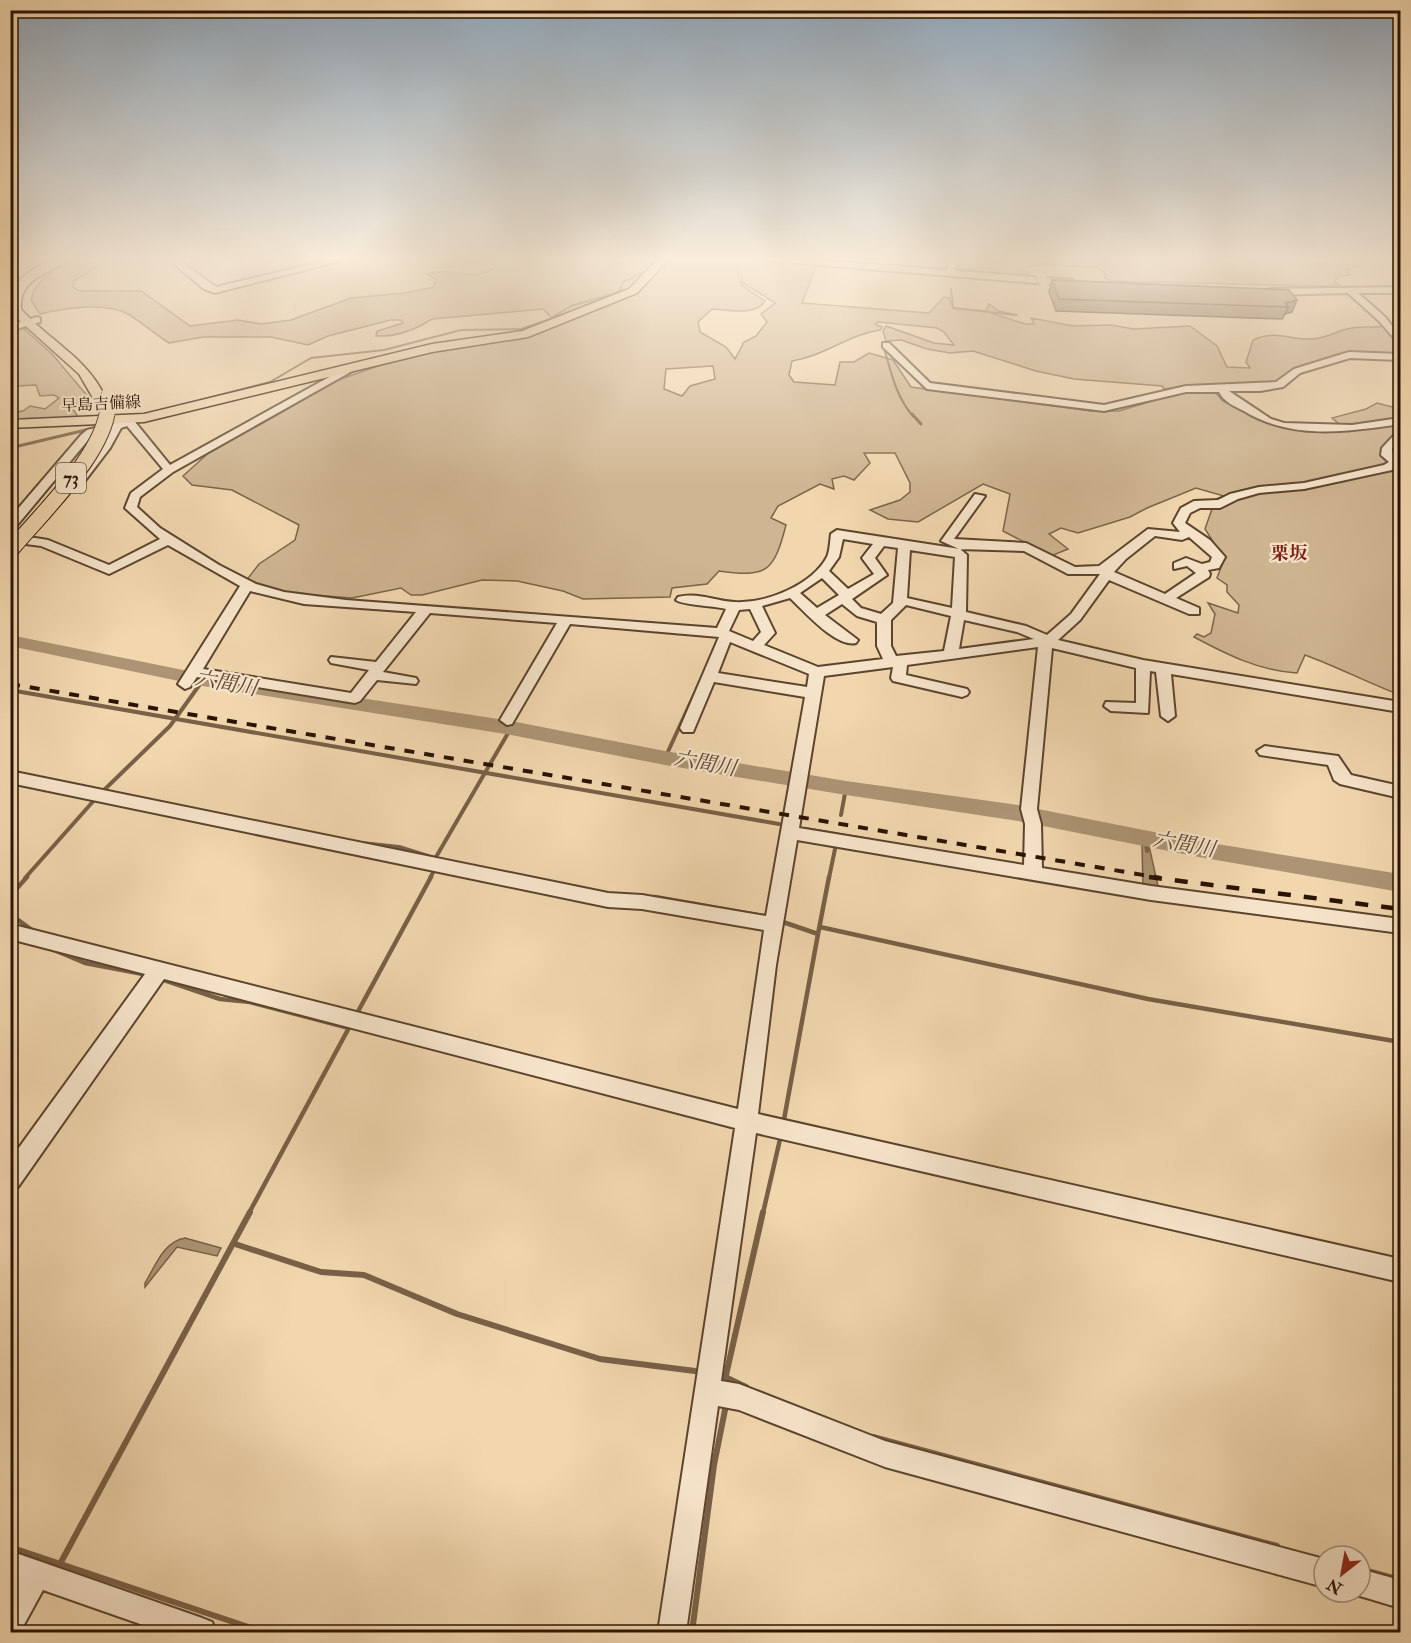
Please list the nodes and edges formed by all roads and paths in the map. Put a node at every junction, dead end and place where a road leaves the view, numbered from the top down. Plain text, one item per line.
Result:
1 (45, 335) edge
2 (520, 335) edge
3 (886, 345) dead end
4 (1401, 357) edge
5 (351, 368) junction
6 (1220, 388) junction
7 (103, 394) junction
8 (1401, 421) edge
9 (124, 422) junction
10 (10, 424) edge
11 (1401, 435) edge
12 (169, 470) junction
13 (979, 496) dead end
14 (34, 500) junction
15 (10, 526) edge
16 (1188, 531) junction
17 (10, 537) edge
18 (170, 539) junction
19 (881, 542) junction
20 (904, 546) junction
21 (960, 550) junction
22 (10, 551) edge
23 (1178, 566) dead end
24 (1111, 568) junction
25 (1199, 568) junction
26 (821, 570) junction
27 (247, 586) junction
28 (792, 593) junction
29 (847, 597) junction
30 (1167, 598) junction
31 (683, 600) dead end
32 (900, 600) junction
33 (755, 605) junction
34 (734, 606) junction
35 (426, 609) junction
36 (1194, 611) dead end
37 (817, 614) junction
38 (958, 616) junction
39 (884, 619) junction
40 (565, 620) junction
41 (723, 634) junction
42 (851, 640) dead end
43 (1047, 641) junction
44 (755, 647) junction
45 (951, 653) junction
46 (336, 660) dead end
47 (895, 661) junction
48 (1143, 665) junction
49 (1163, 669) junction
50 (375, 671) junction
51 (195, 672) junction
52 (817, 672) junction
53 (708, 676) junction
54 (411, 681) dead end
55 (185, 684) dead end
56 (962, 692) dead end
57 (813, 693) junction
58 (1111, 706) dead end
59 (1399, 710) edge
60 (1168, 716) dead end
61 (507, 720) dead end
62 (688, 728) dead end
63 (1265, 751) dead end
64 (10, 777) edge
65 (1401, 792) edge
66 (791, 833) junction
67 (1033, 869) junction
68 (775, 925) junction
69 (1401, 926) edge
70 (10, 931) edge
71 (156, 974) junction
72 (747, 1121) junction
73 (10, 1179) edge
74 (1401, 1271) edge
75 (722, 1394) junction
76 (10, 1565) edge
77 (1312, 1570) edge
78 (37, 1573) junction
79 (1372, 1586) edge
80 (1401, 1594) edge
81 (10, 1622) edge
82 (202, 1632) edge
83 (672, 1632) edge

1 - 7 main road
2 - 5 main road, 早島吉備線
3 - 6 street
4 - 6 street
5 - 9 main road, 早島吉備線
5 - 12 street
6 - 8 street
7 - 17 main road, 73
7 - 22 main road, 73, bridge
9 - 10 main road, 早島吉備線
9 - 12 street
9 - 14 street
9 - 14 street
11 - 16 street
12 - 18 street
13 - 21 street
14 - 15 street
16 - 24 street
16 - 25 street
17 - 18 street
18 - 27 street
19 - 20 street
19 - 26 street
19 - 29 street
20 - 21 street
20 - 32 street
21 - 24 street
21 - 38 street
23 - 25 street
24 - 30 street
24 - 43 street
25 - 30 street
26 - 28 street
26 - 29 street
27 - 35 street
27 - 51 street
28 - 33 street
28 - 37 street
29 - 37 street
29 - 39 street
30 - 36 street
31 - 34 street
32 - 38 street
32 - 39 street
33 - 34 street
33 - 44 street
34 - 41 street
35 - 40 street
35 - 50 street
37 - 42 street
38 - 43 street
38 - 45 street
39 - 47 street
40 - 41 street
40 - 61 street
41 - 44 street
41 - 53 street
43 - 45 street
43 - 48 street
43 - 67 street
44 - 52 street
45 - 47 street
46 - 50 street
47 - 52 street
47 - 56 street
48 - 49 street
48 - 58 street
49 - 59 street
49 - 60 street
50 - 51 street
50 - 54 street
51 - 55 street
52 - 57 street
53 - 57 street
53 - 62 street
57 - 66 street
63 - 65 street
64 - 68 street
66 - 67 street
66 - 68 street
67 - 69 street
68 - 72 street
70 - 71 street
71 - 72 street
71 - 73 street
72 - 74 street
72 - 75 street
75 - 77 street
75 - 83 street
76 - 78 street
78 - 81 street
78 - 82 street
79 - 80 street

